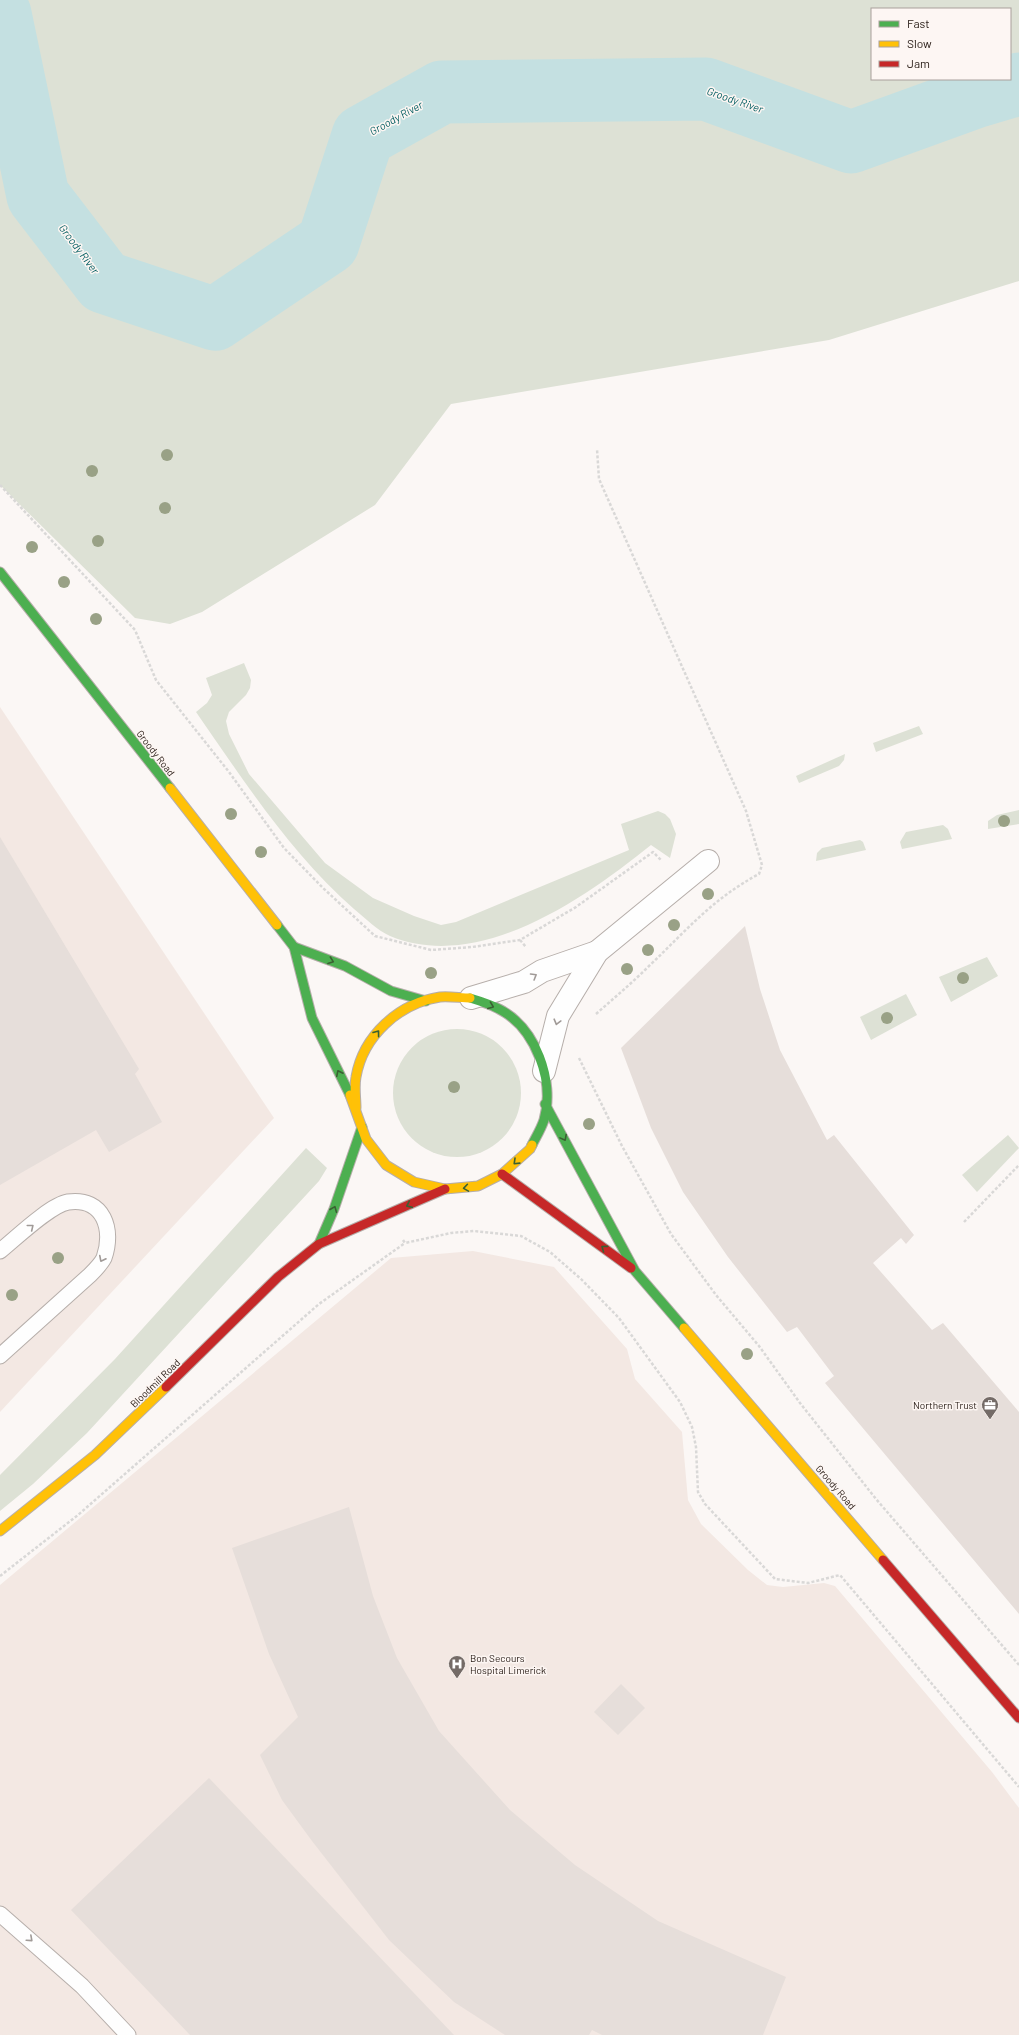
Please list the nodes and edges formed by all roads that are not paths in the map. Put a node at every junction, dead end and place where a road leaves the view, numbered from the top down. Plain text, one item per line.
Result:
1 (0, 572) edge
2 (708, 861) dead end
3 (294, 947) junction
4 (597, 952) junction
5 (471, 998) junction
6 (426, 1001) junction
7 (544, 1071) junction
8 (545, 1104) junction
9 (356, 1108) junction
10 (362, 1127) junction
11 (502, 1174) junction
12 (445, 1189) junction
13 (318, 1244) junction
14 (0, 1251) edge
15 (635, 1271) junction
16 (0, 1356) edge
17 (0, 1531) edge
18 (1019, 1718) edge
19 (0, 1914) edge
20 (128, 2035) edge

1 - 3 street, Groody Road
2 - 4 street
3 -> 6 street
9 -> 3 street
5 -> 4 street
4 -> 7 street
5 - 6 street
5 -> 7 street
9 -> 6 street
7 - 8 street
8 -> 11 street
8 -> 15 street
9 - 10 street
10 - 12 street
13 -> 10 street
11 -> 12 street
15 -> 11 street
12 -> 13 street
13 - 17 street, Bloodmill Road
14 -> 16 lane
15 - 18 street, Groody Road
19 -> 20 lane

